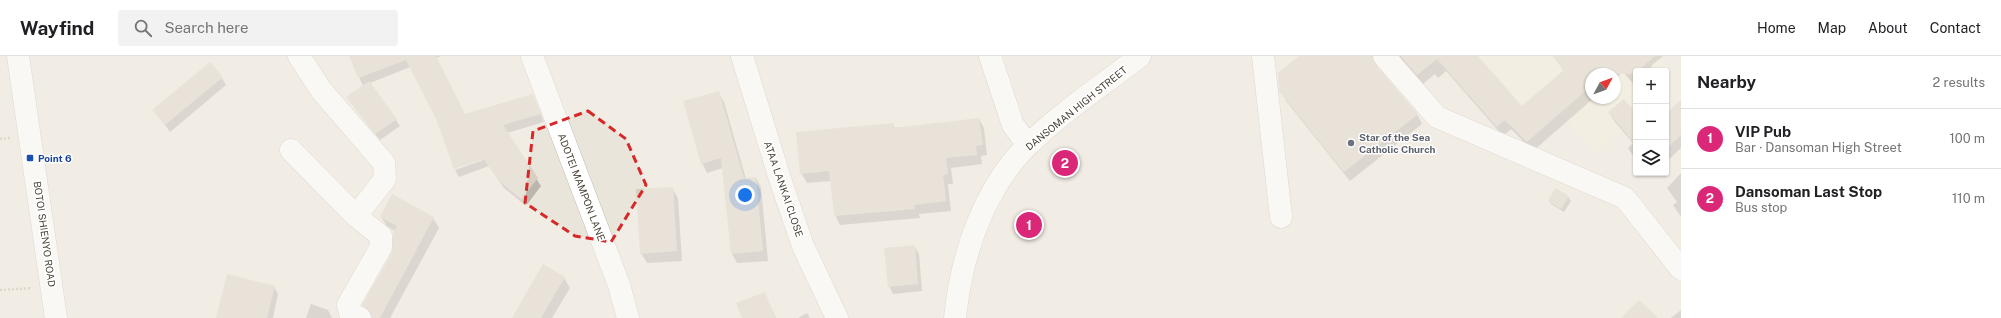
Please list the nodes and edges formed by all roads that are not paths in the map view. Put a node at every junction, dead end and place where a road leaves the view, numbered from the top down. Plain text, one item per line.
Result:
1 (18, 56) edge
2 (300, 56) edge
3 (532, 56) edge
4 (742, 56) edge
5 (990, 56) edge
6 (1140, 56) edge
7 (1263, 56) edge
8 (1384, 56) edge
9 (1028, 145) junction
10 (291, 150) dead end
11 (356, 216) junction
12 (1281, 217) dead end
13 (1681, 269) edge
14 (56, 318) edge
15 (360, 318) edge
16 (628, 318) edge
17 (837, 318) edge
18 (955, 318) edge

1 - 14 street, BOTOI SHIENYO ROAD
2 - 11 street
3 - 16 street, ADOTEI MAMPON LANE
4 - 17 street, ATAA LANKAI CLOSE
5 - 9 street
6 - 9 street, DANSOMAN HIGH STREET
7 - 12 street
8 - 13 street
9 - 18 street, DANSOMAN HIGH STREET
10 - 11 street
11 - 15 street

